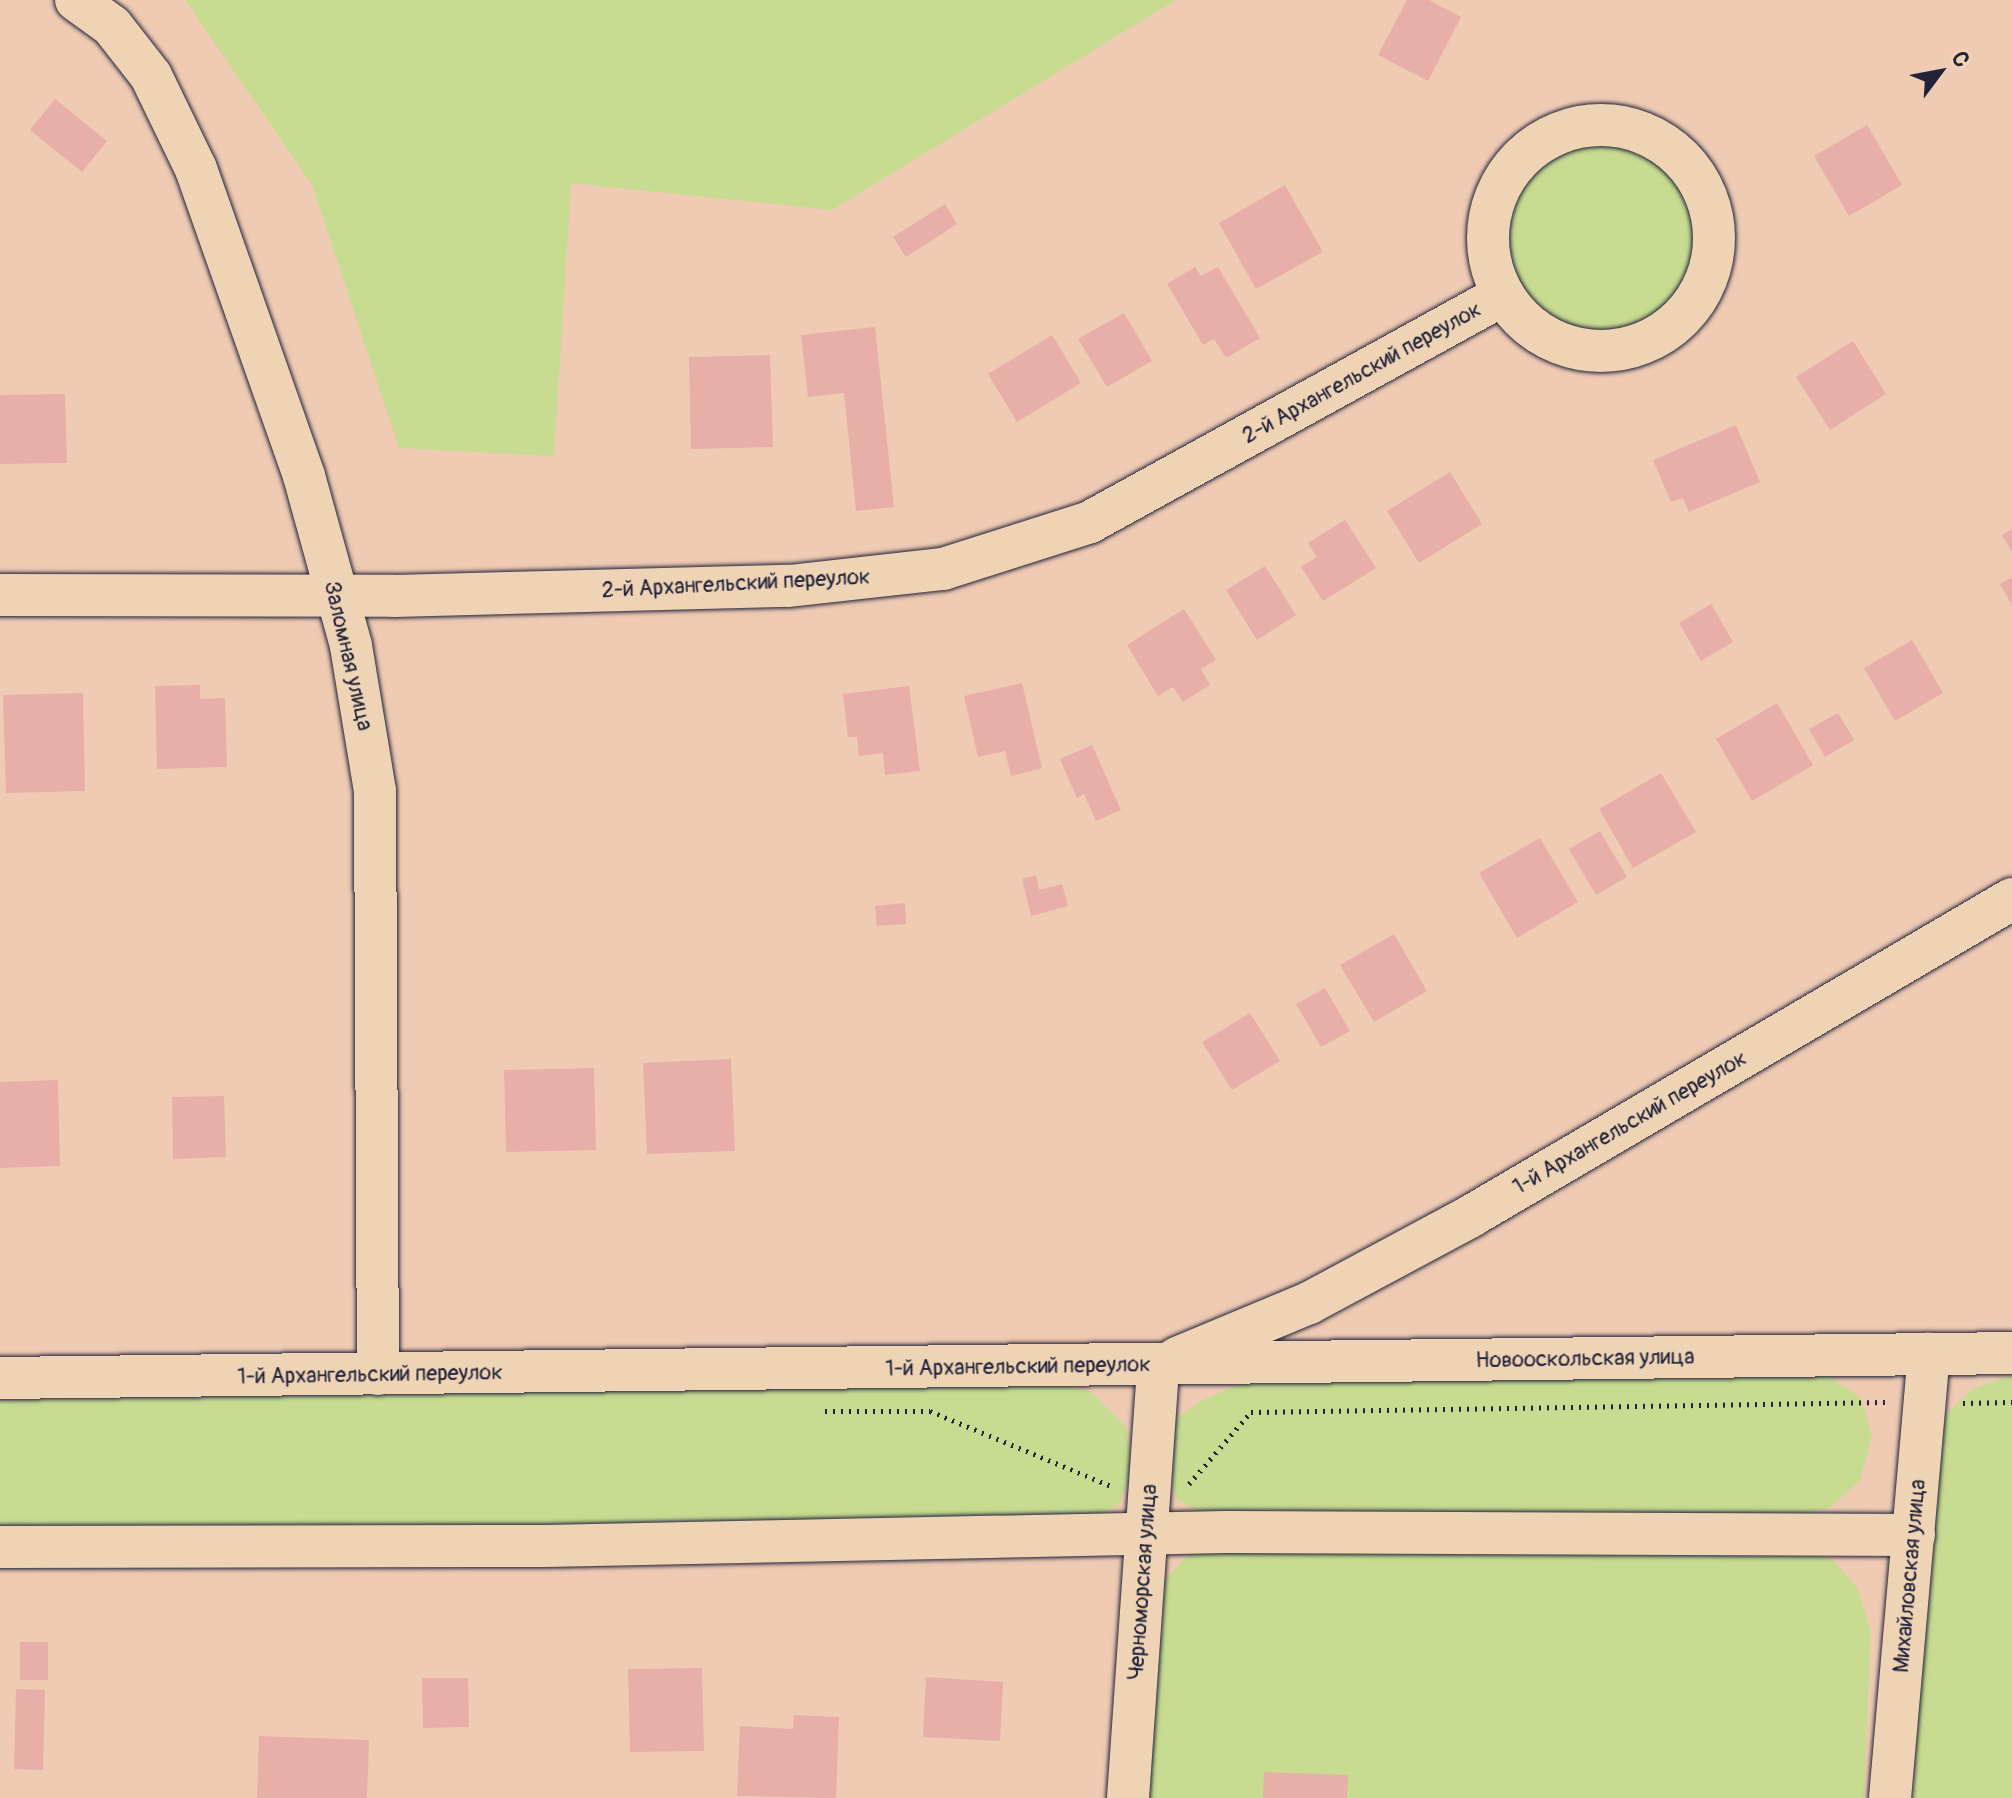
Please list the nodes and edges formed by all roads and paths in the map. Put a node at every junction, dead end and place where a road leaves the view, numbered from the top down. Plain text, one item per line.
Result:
1 (76, 0) edge
2 (1503, 295) junction
3 (0, 595) edge
4 (336, 597) junction
5 (2012, 899) edge
6 (2012, 1353) edge
7 (1929, 1354) junction
8 (1158, 1366) junction
9 (378, 1374) junction
10 (0, 1378) edge
11 (2012, 1402) edge
12 (1925, 1403) junction
13 (821, 1411) dead end
14 (1176, 1484) dead end
15 (1117, 1486) dead end
16 (1146, 1533) junction
17 (1914, 1535) junction
18 (0, 1547) edge
19 (1128, 1798) edge
20 (1890, 1798) edge

1 - 4 street, Заломная улица
2 - 2 street
2 - 4 street, 2-й Архангельский переулок
3 - 4 street, 2-й Архангельский переулок
4 - 9 street, Заломная улица
5 - 8 street, 1-й Архангельский переулок
6 - 7 street, Новооскольская улица
7 - 8 street, Новооскольская улица
7 - 12 street, Михайловская улица
8 - 9 street, 1-й Архангельский переулок
8 - 16 street, Черноморская улица
9 - 10 street, 1-й Архангельский переулок
11 - 12 path
12 - 14 path
12 - 17 street, Михайловская улица
13 - 15 path
16 - 17 street
16 - 18 street
16 - 19 street, Черноморская улица
17 - 20 street, Михайловская улица

